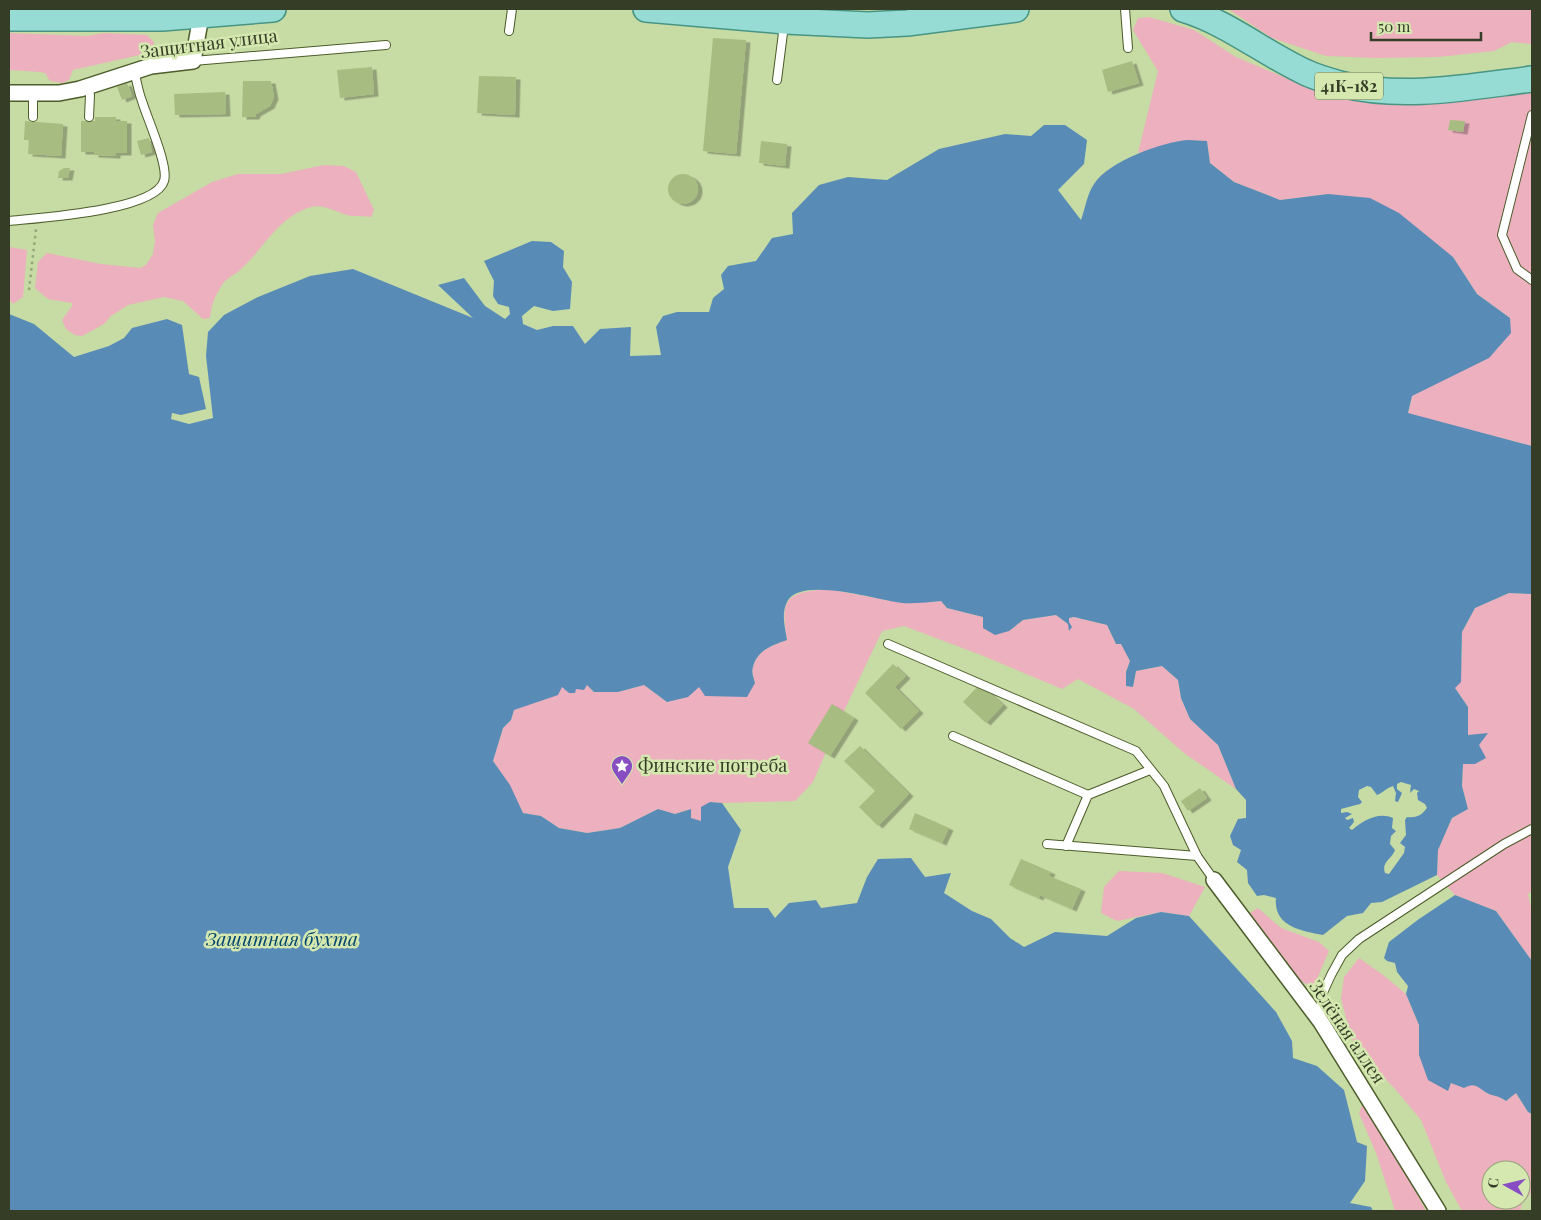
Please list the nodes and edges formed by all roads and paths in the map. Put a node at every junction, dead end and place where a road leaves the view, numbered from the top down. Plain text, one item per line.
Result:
1 (273, 9) edge
2 (512, 9) edge
3 (646, 9) edge
4 (1016, 9) edge
5 (1124, 9) edge
6 (1183, 9) edge
7 (201, 16) junction
8 (9, 18) edge
9 (785, 21) junction
10 (509, 31) dead end
11 (386, 45) dead end
12 (1128, 48) dead end
13 (192, 61) junction
14 (134, 71) junction
15 (1532, 78) edge
16 (777, 80) dead end
17 (88, 86) junction
18 (33, 93) junction
19 (9, 94) edge
20 (1532, 115) edge
21 (32, 117) dead end
22 (89, 117) dead end
23 (38, 218) junction
24 (9, 222) edge
25 (1532, 280) edge
26 (29, 290) dead end
27 (888, 644) dead end
28 (953, 736) dead end
29 (1150, 770) junction
30 (1088, 795) junction
31 (1532, 829) edge
32 (1047, 844) dead end
33 (1066, 846) junction
34 (1197, 856) junction
35 (1214, 880) joint
36 (1321, 1022) junction
37 (1438, 1211) edge

1 - 7 main road
2 - 10 lane
3 - 9 main road
4 - 9 main road
5 - 12 lane
6 - 15 main road, 41К-182
7 - 8 main road
7 - 13 street
9 - 16 lane
11 - 13 lane, Защитная улица
13 - 14 street, Защитная улица
14 - 17 street, Защитная улица
14 - 23 lane
17 - 18 street, Защитная улица
17 - 22 lane
18 - 19 street, Защитная улица
18 - 21 lane
20 - 25 lane
23 - 24 lane
23 - 26 path
27 - 29 lane
28 - 30 lane
29 - 30 lane
29 - 34 lane
30 - 33 lane
31 - 36 lane
32 - 33 lane
33 - 34 lane
34 - 35 lane
35 - 36 street, Зелёная аллея
36 - 37 street, Зелёная аллея

